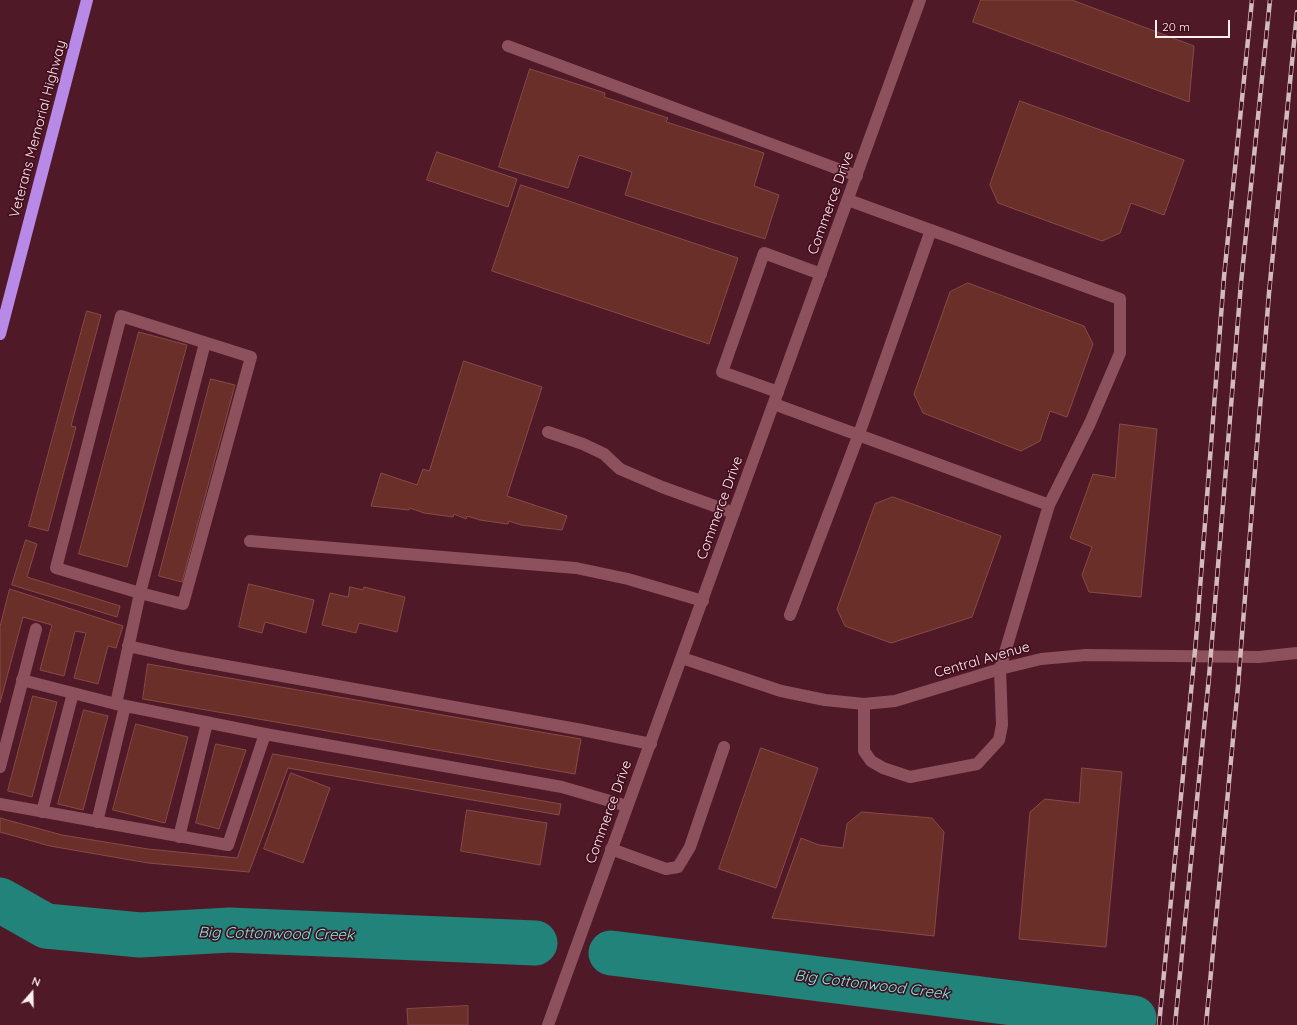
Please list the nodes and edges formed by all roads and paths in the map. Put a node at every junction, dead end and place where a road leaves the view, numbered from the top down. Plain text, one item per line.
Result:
1 (87, 0) edge
2 (920, 0) edge
3 (508, 46) dead end
4 (857, 176) junction
5 (848, 200) junction
6 (931, 230) junction
7 (821, 274) junction
8 (0, 334) edge
9 (205, 343) junction
10 (778, 392) junction
11 (774, 404) junction
12 (548, 432) dead end
13 (859, 434) junction
14 (1049, 505) junction
15 (734, 513) junction
16 (250, 541) dead end
17 (140, 593) junction
18 (703, 601) junction
19 (790, 614) dead end
20 (36, 629) dead end
21 (128, 646) junction
22 (1297, 653) edge
23 (682, 658) junction
24 (1000, 669) junction
25 (22, 680) junction
26 (73, 693) junction
27 (864, 704) junction
28 (121, 705) junction
29 (207, 723) junction
30 (265, 734) junction
31 (651, 744) junction
32 (724, 746) dead end
33 (0, 767) edge
34 (0, 804) edge
35 (627, 806) junction
36 (42, 812) junction
37 (97, 822) junction
38 (179, 836) junction
39 (611, 849) junction
40 (548, 1025) edge

1 - 8 highway, Veterans Memorial Highway
2 - 4 street, Commerce Drive
3 - 4 street
4 - 5 street, Commerce Drive
5 - 6 street
5 - 7 street, Commerce Drive
6 - 13 street
6 - 14 street
7 - 10 street, Commerce Drive
7 - 10 street
9 - 17 street
9 - 17 street
9 - 17 street
10 - 11 street, Commerce Drive
11 - 13 street
11 - 15 street, Commerce Drive
12 - 15 street
13 - 14 street
13 - 19 street
14 - 24 street
15 - 18 street, Commerce Drive
16 - 18 street
17 - 21 street
18 - 23 street, Commerce Drive
20 - 25 street
21 - 28 street
21 - 31 street
22 - 24 street, Central Avenue
23 - 27 street, Central Avenue
23 - 31 street, Commerce Drive
24 - 27 street, Central Avenue
24 - 27 street
25 - 26 street
25 - 33 street
26 - 28 street
26 - 36 street
28 - 29 street
28 - 37 street
29 - 30 street
29 - 38 street
30 - 35 street
30 - 38 street
31 - 35 street, Commerce Drive
32 - 39 street
34 - 36 street
35 - 39 street, Commerce Drive
36 - 37 street
37 - 38 street
39 - 40 street, Commerce Drive

